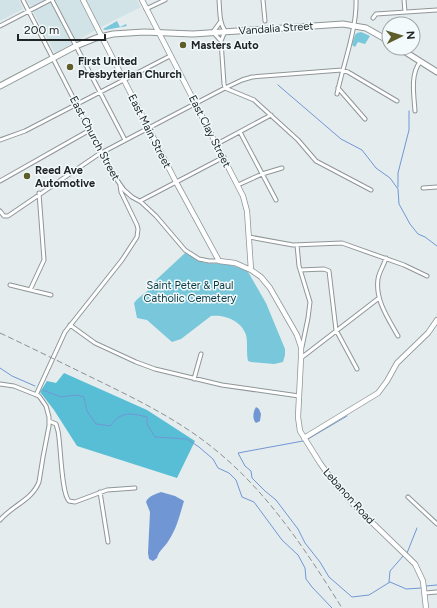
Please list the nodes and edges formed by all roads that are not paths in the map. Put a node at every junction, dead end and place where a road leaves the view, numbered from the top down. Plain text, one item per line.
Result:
1 (23, 0) edge
2 (51, 0) edge
3 (83, 0) edge
4 (142, 0) edge
5 (165, 0) edge
6 (219, 0) edge
7 (263, 0) edge
8 (356, 0) edge
9 (404, 0) edge
10 (146, 10) junction
11 (437, 10) edge
12 (28, 11) junction
13 (405, 12) junction
14 (373, 18) dead end
15 (265, 20) junction
16 (220, 21) junction
17 (353, 25) junction
18 (0, 26) edge
19 (271, 28) junction
20 (259, 29) junction
21 (225, 31) junction
22 (158, 32) junction
23 (213, 32) junction
24 (102, 36) junction
25 (381, 37) edge
26 (221, 41) junction
27 (76, 46) junction
28 (170, 56) junction
29 (411, 56) edge
30 (53, 59) junction
31 (420, 62) junction
32 (342, 70) junction
33 (437, 72) edge
34 (124, 81) junction
35 (0, 86) edge
36 (225, 88) junction
37 (338, 88) junction
38 (100, 93) junction
39 (336, 94) dead end
40 (398, 101) dead end
41 (195, 103) junction
42 (77, 105) junction
43 (415, 111) dead end
44 (271, 115) junction
45 (365, 119) dead end
46 (148, 128) junction
47 (90, 130) junction
48 (240, 132) junction
49 (0, 140) edge
50 (125, 140) junction
51 (217, 144) junction
52 (101, 152) junction
53 (224, 157) junction
54 (282, 168) dead end
55 (262, 174) junction
56 (0, 181) edge
57 (176, 182) junction
58 (120, 185) junction
59 (238, 185) junction
60 (437, 187) edge
61 (423, 188) dead end
62 (371, 190) dead end
63 (39, 193) junction
64 (276, 200) dead end
65 (140, 201) junction
66 (0, 211) edge
67 (249, 237) junction
68 (297, 246) junction
69 (386, 258) junction
70 (219, 261) junction
71 (251, 270) junction
72 (300, 270) junction
73 (428, 276) dead end
74 (10, 285) dead end
75 (30, 290) junction
76 (51, 295) dead end
77 (379, 298) junction
78 (437, 320) edge
79 (70, 325) junction
80 (337, 330) junction
81 (398, 336) dead end
82 (301, 351) junction
83 (201, 354) dead end
84 (302, 358) junction
85 (357, 369) dead end
86 (194, 379) junction
87 (0, 384) edge
88 (36, 395) junction
89 (299, 396) junction
90 (50, 422) junction
91 (304, 438) junction
92 (135, 488) dead end
93 (100, 492) junction
94 (408, 497) dead end
95 (0, 520) edge
96 (437, 524) edge
97 (108, 542) dead end
98 (437, 592) edge
99 (425, 593) junction
100 (426, 608) edge

1 - 12 street, East Church Street
2 - 12 street
2 - 27 street
3 - 24 street, East Main Street
4 - 10 street, East Clay Street
5 - 10 street
6 - 16 street
7 - 15 street
8 - 17 street
9 - 13 street
10 - 22 street, East Clay Street
11 - 13 street
12 - 18 street
12 - 30 street, East Church Street
13 - 14 street
15 - 19 street
15 - 20 street
16 - 21 street
16 - 23 street
17 - 19 main road, Vandalia Street
17 - 25 main road, Vandalia Street
17 - 32 street
19 - 20 main road, Vandalia Street
20 - 21 main road, Vandalia Street
21 - 23 main road, Vandalia Street
21 - 26 street
22 - 23 main road, Vandalia Street
22 - 24 main road, Vandalia Street
22 - 28 street, East Clay Street
23 - 26 street
24 - 27 main road, Vandalia Street
24 - 34 street, East Main Street
26 - 36 street
27 - 30 main road, Vandalia Street
27 - 38 street
28 - 34 street
28 - 41 street, East Clay Street
29 - 31 main road
30 - 35 main road, Vandalia Street
30 - 42 street, East Church Street
31 - 33 main road
31 - 43 street
32 - 36 street
32 - 37 street
32 - 40 street
34 - 38 street
34 - 46 street, East Main Street
36 - 41 street
36 - 44 street
37 - 39 street
37 - 45 street
38 - 42 street
38 - 50 street
41 - 46 street
41 - 51 street, East Clay Street
42 - 47 street, East Church Street
42 - 49 street
44 - 48 street
44 - 62 street
46 - 50 street
46 - 57 street, East Main Street
47 - 52 street, East Church Street
47 - 56 street
48 - 51 street
48 - 55 street
50 - 52 street
51 - 53 street, East Clay Street
52 - 58 street, East Church Street
52 - 63 street
53 - 57 street
53 - 59 street, East Clay Street
54 - 55 street
55 - 59 street
55 - 64 street
57 - 65 street
57 - 70 street, East Main Street
58 - 65 street, East Church Street
58 - 79 street
59 - 67 street, East Clay Street
60 - 61 street
63 - 66 street
63 - 75 street
65 - 70 street, East Church Street
67 - 68 street
67 - 71 street, East Clay Street
68 - 69 street
68 - 72 street
69 - 73 street
69 - 77 street
70 - 71 street, East Church Street
71 - 82 street, Lebanon Road
72 - 80 street
72 - 82 street
74 - 75 street
75 - 76 street
77 - 80 street
77 - 81 street
78 - 91 street
79 - 86 street
79 - 88 street
80 - 84 street
80 - 85 street
82 - 84 street, Lebanon Road
83 - 86 street
84 - 89 street, Lebanon Road
86 - 89 street
87 - 88 street
88 - 90 street
89 - 91 street, Lebanon Road
90 - 93 street
90 - 95 street
91 - 99 street, Lebanon Road
92 - 93 street
93 - 97 street
94 - 96 street
98 - 99 street
99 - 100 street, Lebanon Road

